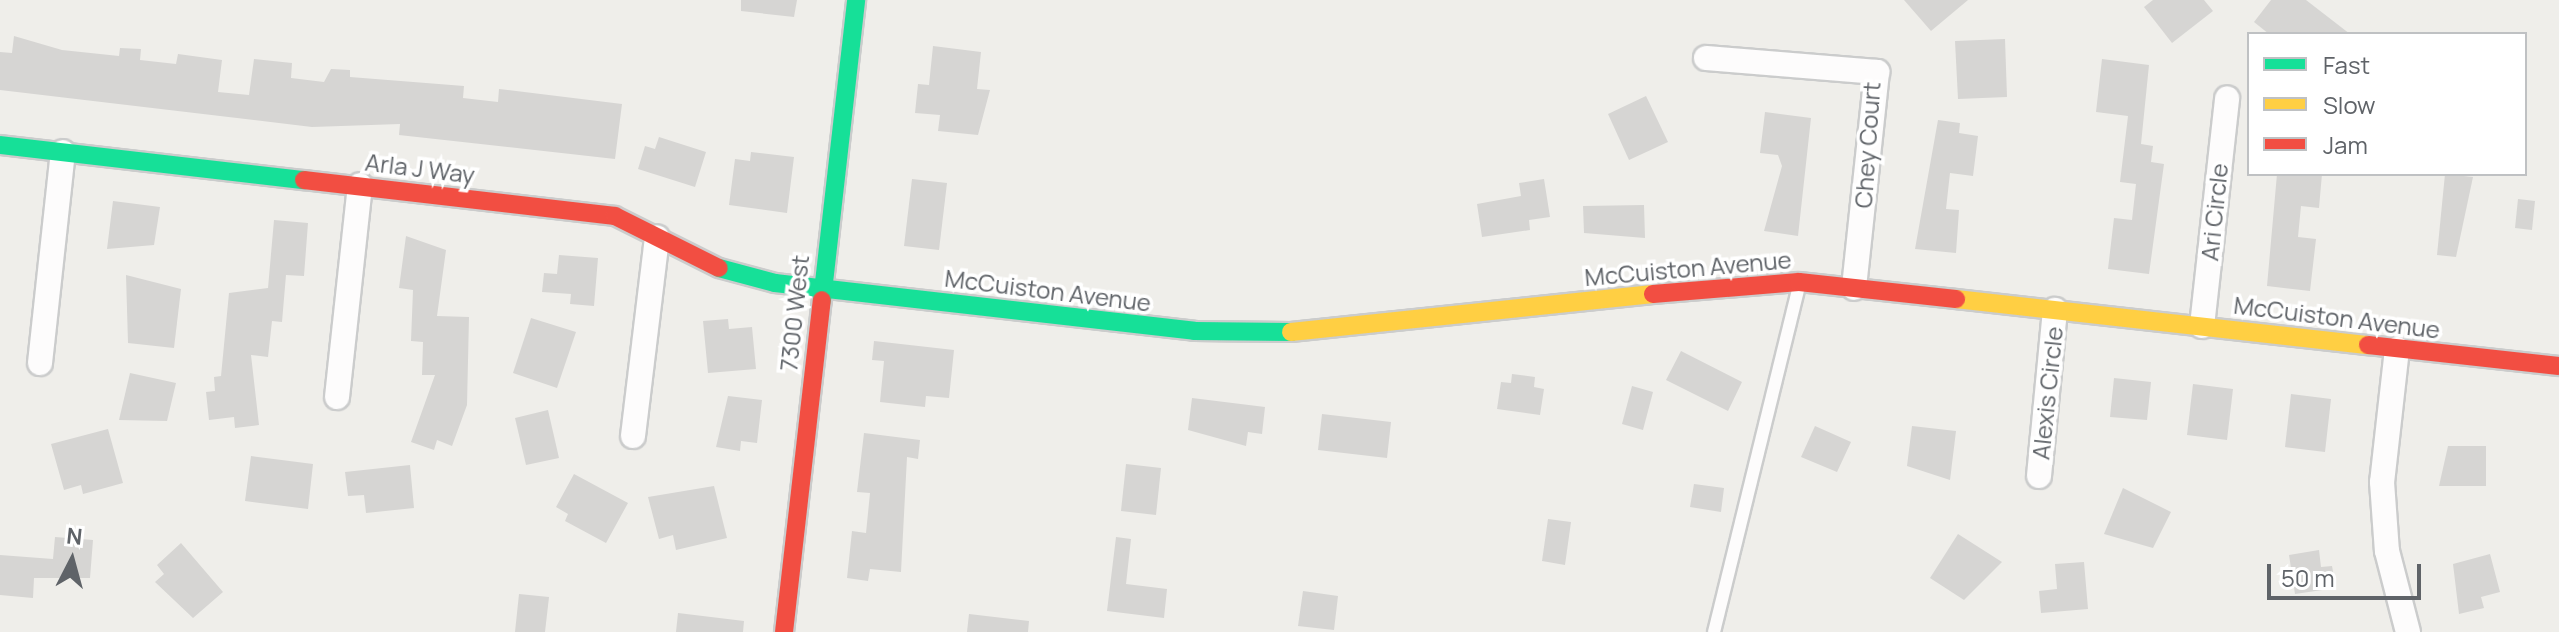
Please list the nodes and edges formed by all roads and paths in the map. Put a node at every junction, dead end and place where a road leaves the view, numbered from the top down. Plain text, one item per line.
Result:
1 (856, 0) edge
2 (1706, 58) dead end
3 (2227, 98) dead end
4 (0, 145) edge
5 (63, 152) junction
6 (360, 185) junction
7 (657, 237) junction
8 (1799, 282) junction
9 (820, 287) junction
10 (1854, 288) junction
11 (2055, 310) junction
12 (2202, 326) junction
13 (2397, 349) junction
14 (40, 363) dead end
15 (2559, 366) edge
16 (337, 397) dead end
17 (633, 436) dead end
18 (2039, 476) dead end
19 (784, 632) edge
20 (1714, 632) edge
21 (2408, 632) edge

1 - 9 street, 7300 West
2 - 10 street, Chey Court
3 - 12 street, Ari Circle
4 - 5 street, Arla J Way
5 - 6 street, Arla J Way
5 - 14 street
6 - 7 street, Arla J Way
6 - 16 street
7 - 9 street, Arla J Way
7 - 17 street
8 - 9 street, McCuiston Avenue
8 - 10 street, McCuiston Avenue
8 - 20 lane
9 - 19 street, 7300 West
10 - 11 street, McCuiston Avenue
11 - 12 street, McCuiston Avenue
11 - 18 street, Alexis Circle
12 - 13 street, McCuiston Avenue
13 - 15 street, McCuiston Avenue
13 - 21 street

